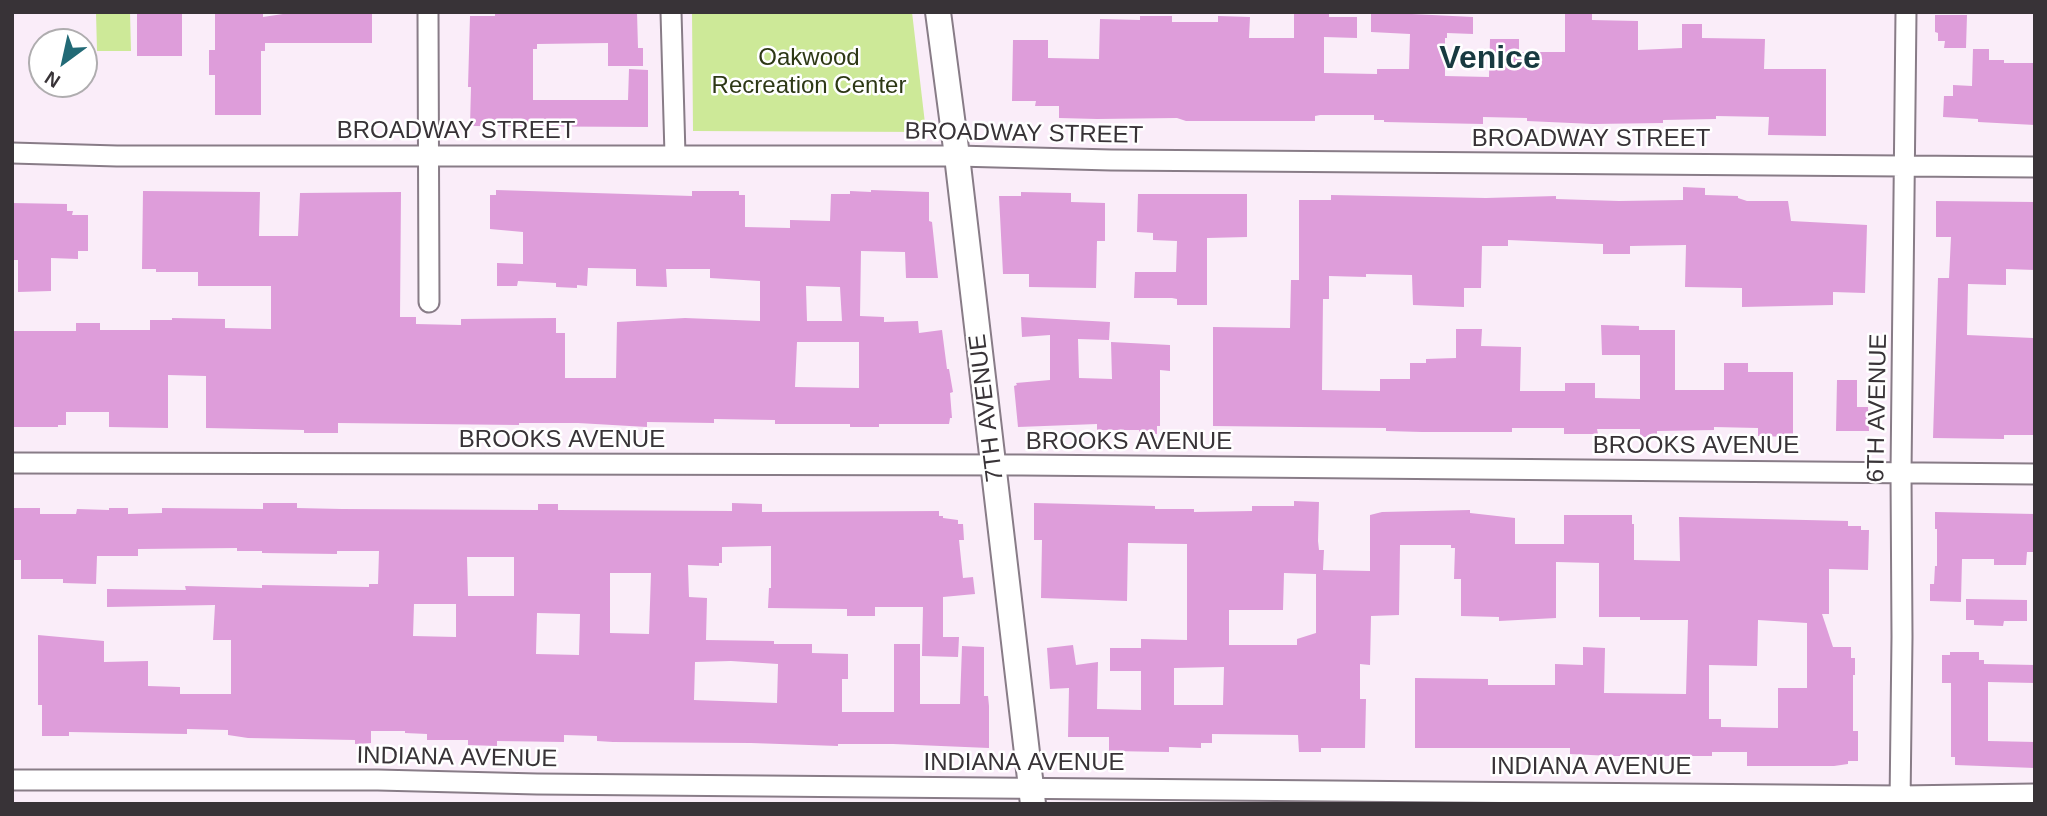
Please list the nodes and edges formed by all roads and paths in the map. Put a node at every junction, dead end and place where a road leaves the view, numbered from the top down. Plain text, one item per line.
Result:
1 (428, 12) edge
2 (671, 12) edge
3 (938, 12) edge
4 (1906, 12) edge
5 (12, 153) edge
6 (675, 155) junction
7 (429, 156) junction
8 (957, 156) junction
9 (1905, 166) junction
10 (2035, 167) edge
11 (429, 302) dead end
12 (12, 463) edge
13 (994, 465) junction
14 (1900, 472) junction
15 (2035, 474) edge
16 (12, 780) edge
17 (2035, 794) edge
18 (1032, 795) edge
19 (1900, 800) edge

1 - 7 street
2 - 6 street
3 - 8 street, 7TH AVENUE
4 - 9 street, 6TH AVENUE
5 - 7 street, BROADWAY STREET
6 - 7 street, BROADWAY STREET
6 - 8 street, BROADWAY STREET
7 - 11 street
8 - 9 street, BROADWAY STREET
8 - 13 street, 7TH AVENUE
9 - 10 street, BROADWAY STREET
9 - 14 street, 6TH AVENUE
12 - 13 street, BROOKS AVENUE
13 - 14 street, BROOKS AVENUE
13 - 18 street, 7TH AVENUE
14 - 15 street, BROOKS AVENUE
14 - 19 street, 6TH AVENUE
16 - 18 street, INDIANA AVENUE
17 - 19 street, INDIANA AVENUE
18 - 19 street, INDIANA AVENUE

